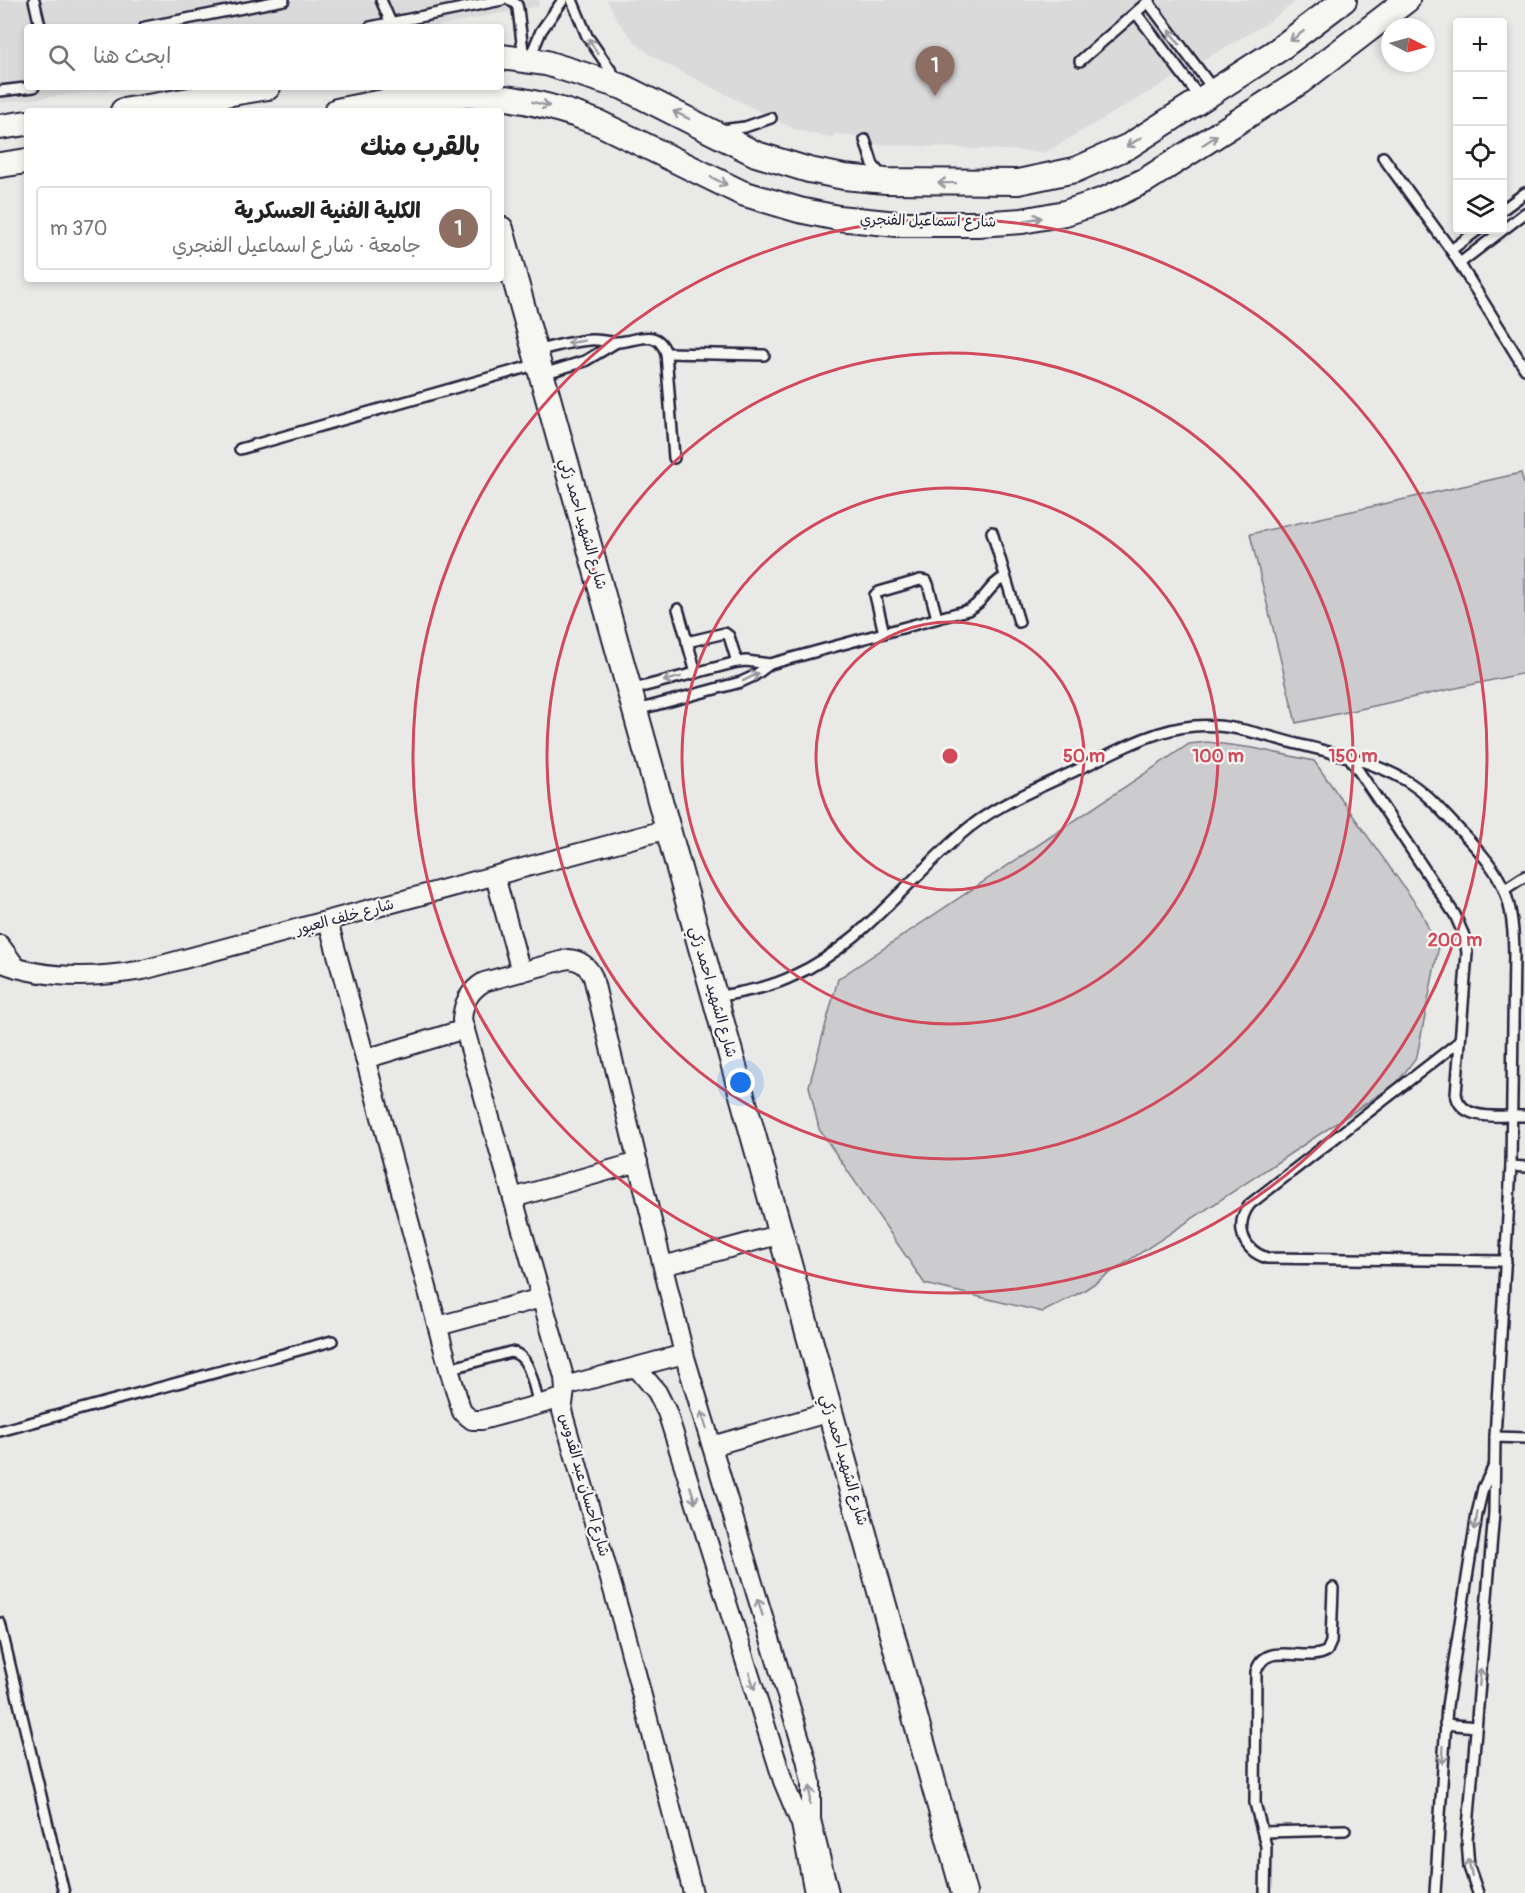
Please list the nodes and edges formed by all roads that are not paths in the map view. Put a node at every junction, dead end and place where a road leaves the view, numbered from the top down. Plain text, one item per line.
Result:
1 (34, 0) edge
2 (285, 0) edge
3 (381, 0) edge
4 (502, 0) edge
5 (510, 0) edge
6 (563, 0) edge
7 (572, 0) edge
8 (1344, 0) edge
9 (1407, 0) edge
10 (1149, 1) edge
11 (1136, 13) junction
12 (390, 22) junction
13 (41, 24) edge
14 (161, 24) edge
15 (382, 24) edge
16 (518, 59) edge
17 (1080, 61) dead end
18 (623, 87) junction
19 (24, 88) edge
20 (250, 90) edge
21 (0, 91) edge
22 (1208, 95) junction
23 (466, 102) edge
24 (141, 108) edge
25 (353, 108) edge
26 (771, 118) dead end
27 (24, 123) edge
28 (0, 127) edge
29 (709, 129) junction
30 (865, 140) dead end
31 (1383, 157) dead end
32 (24, 161) edge
33 (0, 165) edge
34 (886, 181) junction
35 (1525, 193) edge
36 (1507, 207) edge
37 (1525, 213) edge
38 (1473, 234) edge
39 (504, 240) edge
40 (1452, 250) junction
41 (1460, 263) junction
42 (617, 342) junction
43 (666, 353) junction
44 (764, 355) dead end
45 (538, 363) junction
46 (1525, 369) edge
47 (240, 449) dead end
48 (674, 458) dead end
49 (992, 532) dead end
50 (1005, 577) junction
51 (678, 609) dead end
52 (937, 618) junction
53 (1019, 622) dead end
54 (884, 633) junction
55 (687, 642) junction
56 (737, 662) junction
57 (770, 664) junction
58 (696, 673) junction
59 (632, 700) junction
60 (1350, 758) junction
61 (668, 830) junction
62 (495, 876) junction
63 (1525, 876) edge
64 (1505, 889) junction
65 (328, 921) junction
66 (0, 945) edge
67 (9, 965) edge
68 (520, 972) junction
69 (716, 998) junction
70 (465, 1029) junction
71 (1460, 1041) junction
72 (365, 1059) junction
73 (1512, 1115) junction
74 (1525, 1116) edge
75 (638, 1162) junction
76 (1511, 1166) junction
77 (1525, 1167) edge
78 (513, 1198) junction
79 (781, 1234) junction
80 (1506, 1261) junction
81 (663, 1266) junction
82 (541, 1298) junction
83 (438, 1326) junction
84 (332, 1341) dead end
85 (684, 1354) junction
86 (636, 1367) junction
87 (449, 1369) junction
88 (564, 1392) junction
89 (538, 1404) junction
90 (830, 1412) junction
91 (0, 1431) edge
92 (1495, 1437) junction
93 (1525, 1438) edge
94 (712, 1446) junction
95 (1494, 1466) junction
96 (1333, 1588) dead end
97 (0, 1623) edge
98 (2, 1644) edge
99 (1445, 1724) junction
100 (1476, 1727) junction
101 (1345, 1830) dead end
102 (1263, 1832) junction
103 (63, 1893) edge
104 (693, 1893) edge
105 (814, 1893) edge
106 (828, 1893) edge
107 (964, 1893) edge
108 (1265, 1893) edge
109 (1435, 1893) edge
110 (1478, 1893) edge

1 - 13 lane
2 - 14 lane
3 - 12 lane
4 - 12 lane
5 - 16 lane
6 - 16 lane
18 -> 7 lane
8 -> 22 main road
23 -> 9 main road, شارع اسماعيل الفنجري
10 - 11 lane
22 -> 10 lane
11 - 17 lane
11 - 22 lane
12 - 15 lane
16 - 18 main road
29 -> 18 main road
19 - 21 lane
20 - 24 main road
22 -> 34 main road
23 - 25 main road, شارع اسماعيل الفنجري
26 - 29 lane
27 - 28 main road
29 - 34 main road
30 - 34 lane
31 - 40 lane
32 - 33 main road
35 - 36 lane
37 - 41 lane
38 - 40 lane
39 - 45 main road, شارع الشهيد احمد زكي
40 - 41 lane
41 - 46 lane
42 - 43 lane
42 - 45 lane
42 -> 45 lane
43 - 44 lane
43 - 48 lane
45 - 47 lane
45 - 59 main road, شارع الشهيد احمد زكي
49 - 50 lane
50 - 52 lane
50 - 53 lane
51 - 55 lane
52 - 54 lane
52 - 54 lane
54 - 57 lane
55 - 56 lane
55 - 58 lane
56 - 57 lane
56 - 58 lane
59 -> 57 lane
58 -> 59 lane
59 - 61 main road, شارع الشهيد احمد زكي
60 - 64 lane
60 - 69 lane
60 - 71 lane
61 - 62 street, شارع خلف العبور
61 - 69 main road, شارع الشهيد احمد زكي
62 - 65 street, شارع خلف العبور
62 - 68 street
63 - 64 lane
64 - 73 lane
65 - 67 street, شارع خلف العبور
65 - 72 street
66 - 67 street, شارع خلف العبور
68 - 70 street, شارع احسان عبد القدوس
68 - 75 street, شارع احسان عبد القدوس
69 - 79 main road, شارع الشهيد احمد زكي
70 - 72 street
70 - 78 street, شارع احسان عبد القدوس
71 - 73 lane
71 - 80 lane
72 - 83 street
73 - 74 lane
73 - 76 lane
75 - 78 street
75 - 81 street, شارع احسان عبد القدوس
76 - 77 lane
76 - 80 lane
78 - 82 street, شارع احسان عبد القدوس
79 - 81 street
79 - 90 main road, شارع الشهيد احمد زكي
80 - 92 lane
81 - 85 street, شارع احسان عبد القدوس
82 - 83 street
82 - 88 street, شارع احسان عبد القدوس
83 - 87 street
84 - 91 lane
85 - 86 street
94 -> 85 street, شارع احسان عبد القدوس
86 - 88 street
86 -> 105 street
87 - 89 street
87 - 89 lane
88 - 89 street
88 - 104 street, شارع احسان عبد القدوس
90 - 94 street
90 - 107 main road, شارع الشهيد احمد زكي
92 - 93 lane
92 - 95 lane
106 -> 94 street, شارع احسان عبد القدوس
95 -> 99 lane
100 -> 95 lane
96 - 102 lane
97 - 98 lane
98 - 103 lane
99 - 100 lane
99 -> 109 lane
110 -> 100 lane
101 - 102 lane
102 - 108 lane

